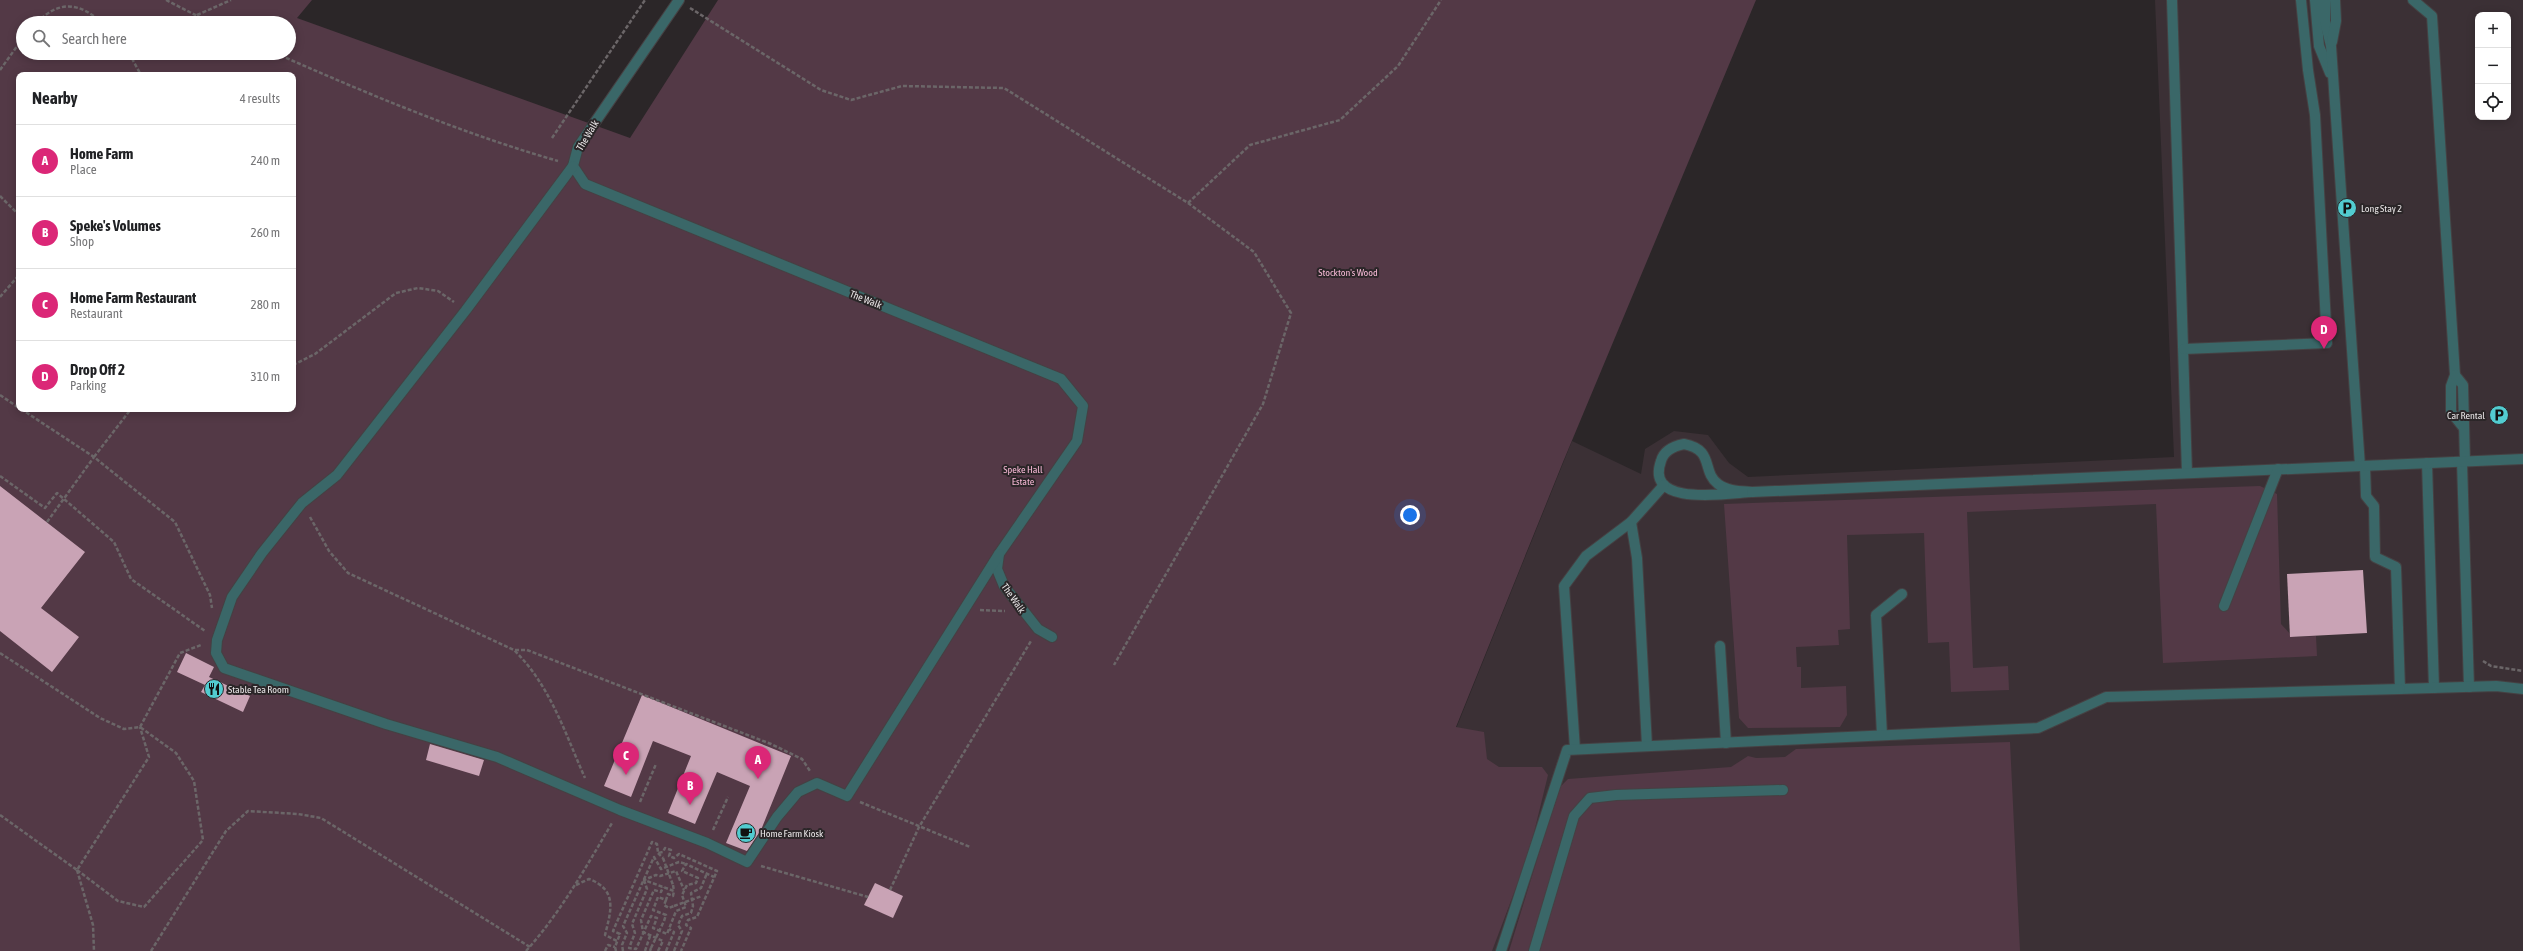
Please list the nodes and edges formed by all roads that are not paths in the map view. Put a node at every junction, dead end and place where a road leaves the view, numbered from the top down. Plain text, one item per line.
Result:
1 (679, 0) edge
2 (2172, 0) edge
3 (2301, 0) edge
4 (2315, 0) edge
5 (2324, 0) edge
6 (2335, 0) edge
7 (2412, 0) edge
8 (2332, 46) junction
9 (2334, 82) junction
10 (573, 166) junction
11 (2184, 349) junction
12 (2523, 459) edge
13 (2464, 462) junction
14 (2427, 463) junction
15 (2363, 466) junction
16 (2278, 469) junction
17 (2187, 473) junction
18 (1664, 485) junction
19 (1752, 492) junction
20 (1631, 522) junction
21 (999, 554) junction
22 (1902, 594) dead end
23 (2224, 606) dead end
24 (1052, 637) dead end
25 (1720, 646) dead end
26 (2469, 687) junction
27 (2434, 688) junction
28 (2400, 689) junction
29 (2523, 689) edge
30 (1882, 735) junction
31 (1726, 742) junction
32 (1647, 746) junction
33 (1575, 749) junction
34 (1783, 790) dead end
35 (1501, 951) edge
36 (1534, 951) edge

1 - 10 street, The Walk
2 - 11 street
3 - 11 street
4 - 9 street
5 - 8 street
6 - 8 street
7 - 13 street
8 - 9 street
9 - 15 street
10 - 21 street, The Walk
10 - 21 street
11 - 17 street
12 - 13 street
13 - 14 street
13 - 26 street
14 - 15 street
14 - 27 street
15 - 16 street
15 - 28 street
16 - 17 street
16 - 23 street
17 - 19 street
18 - 19 street
18 - 19 street
18 - 20 street
20 - 32 street
20 - 33 street
21 - 24 street, The Walk
22 - 30 street
25 - 31 street
26 - 27 street
26 - 29 street
27 - 28 street
28 - 30 street
30 - 31 street
31 - 32 street
32 - 33 street
33 - 35 street
34 - 36 street

